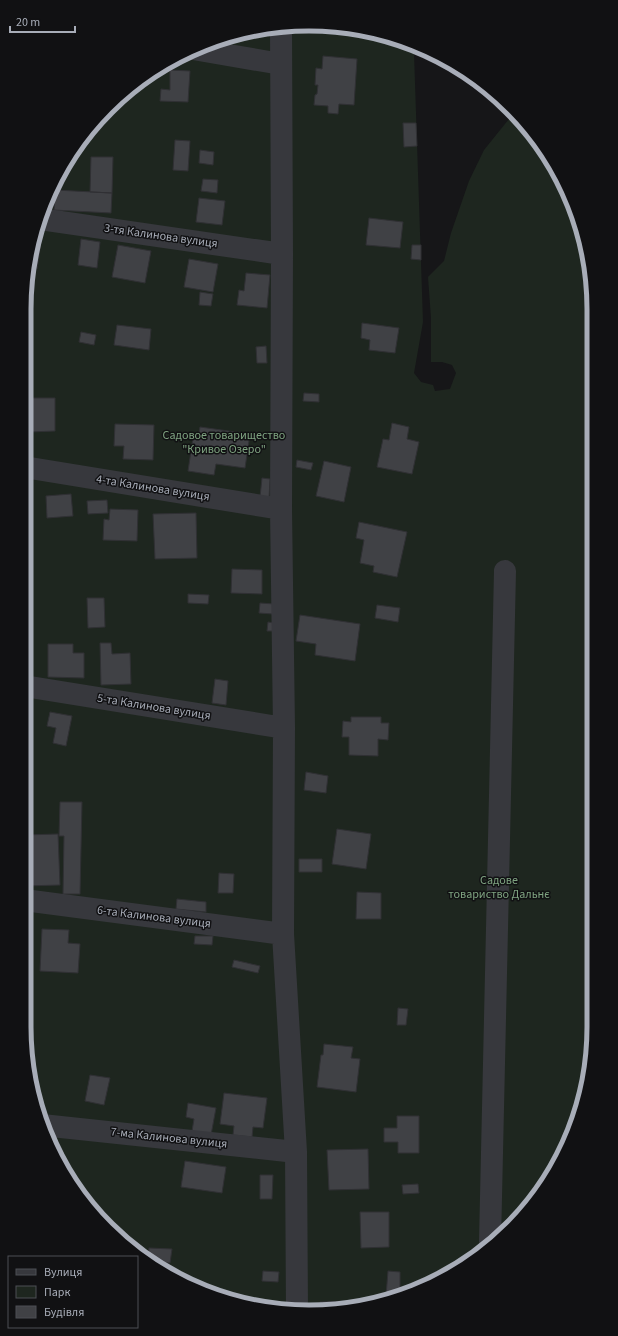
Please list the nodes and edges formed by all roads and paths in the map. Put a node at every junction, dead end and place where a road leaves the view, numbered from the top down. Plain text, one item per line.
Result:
1 (281, 33) edge
2 (205, 51) edge
3 (281, 64) junction
4 (46, 219) edge
5 (282, 254) junction
6 (31, 468) edge
7 (281, 509) junction
8 (505, 571) dead end
9 (31, 687) edge
10 (284, 728) junction
11 (31, 901) edge
12 (283, 934) junction
13 (49, 1126) edge
14 (296, 1152) junction
15 (490, 1238) edge
16 (296, 1304) edge

1 - 3 street
2 - 3 street
3 - 5 street
4 - 5 street, 3-тя Калинова вулиця
5 - 7 street
6 - 7 street, 4-та Калинова вулиця
7 - 10 street
8 - 15 street
9 - 10 street, 5-та Калинова вулиця
10 - 12 street
11 - 12 street, 6-та Калинова вулиця
12 - 14 street
13 - 14 street, 7-ма Калинова вулиця
14 - 16 street

